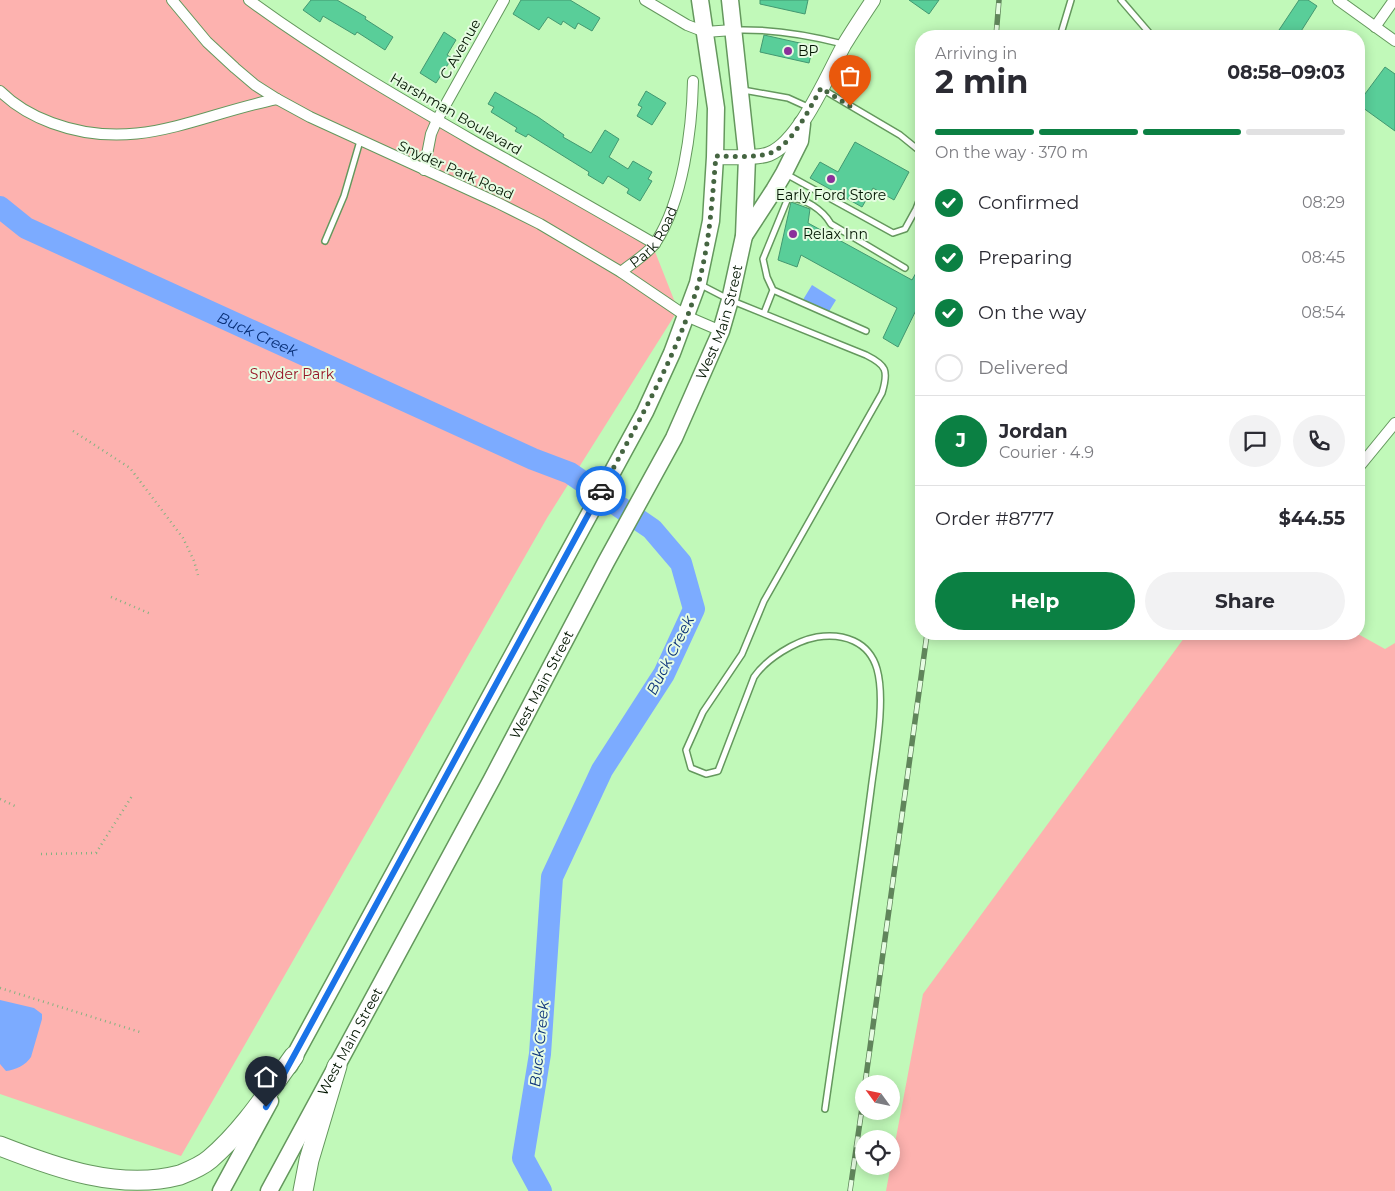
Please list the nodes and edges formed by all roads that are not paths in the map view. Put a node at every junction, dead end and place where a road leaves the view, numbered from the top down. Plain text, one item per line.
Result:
1 (172, 0) edge
2 (249, 0) edge
3 (504, 0) edge
4 (644, 0) edge
5 (700, 0) edge
6 (730, 0) edge
7 (873, 0) edge
8 (1072, 0) edge
9 (1121, 0) edge
10 (1338, 0) edge
11 (1394, 0) edge
12 (1375, 27) junction
13 (733, 30) junction
14 (1062, 30) edge
15 (1147, 30) edge
16 (705, 32) junction
17 (1395, 41) edge
18 (845, 44) junction
19 (693, 80) dead end
20 (821, 88) junction
21 (740, 90) junction
22 (0, 91) edge
23 (277, 99) junction
24 (810, 108) junction
25 (437, 120) junction
26 (802, 124) junction
27 (360, 141) junction
28 (915, 147) edge
29 (716, 156) junction
30 (747, 157) junction
31 (424, 170) junction
32 (784, 172) junction
33 (781, 194) junction
34 (915, 212) edge
35 (744, 236) junction
36 (325, 241) dead end
37 (656, 244) junction
38 (904, 268) dead end
39 (621, 272) junction
40 (698, 284) junction
41 (773, 290) junction
42 (730, 300) junction
43 (764, 313) junction
44 (686, 316) junction
45 (721, 331) junction
46 (866, 331) dead end
47 (1395, 423) edge
48 (1365, 460) edge
49 (294, 1056) junction
50 (337, 1066) junction
51 (825, 1109) dead end
52 (0, 1146) edge
53 (221, 1191) edge
54 (269, 1191) edge
55 (303, 1191) edge

1 - 23 street, Snyder Park Road
2 - 25 street, Harshman Boulevard
3 - 25 street, C Avenue
4 - 16 street
5 - 16 main road
6 - 13 main road
7 - 18 street
8 - 14 lane
9 - 15 lane
10 - 12 street
11 - 12 street
12 - 17 street
13 - 16 street
13 - 18 lane
13 - 21 main road
16 - 29 main road
18 - 20 street
19 - 37 street, Park Road
20 - 24 street
20 - 28 lane
21 - 24 lane
21 - 30 main road
22 - 23 street
23 - 27 street, Snyder Park Road
24 - 26 street
25 - 31 street, C Avenue
25 - 37 street, Harshman Boulevard
26 - 30 street
26 - 32 main road
27 - 31 street, Snyder Park Road
27 - 36 lane
29 - 30 street
29 - 40 main road
30 - 35 main road, West Main Street
31 - 39 street, Snyder Park Road
32 - 33 main road
32 - 34 lane
33 - 35 main road
33 - 38 lane
33 - 41 lane
35 - 42 main road, West Main Street
37 - 39 street, Park Road
39 - 44 street, Park Road
40 - 42 lane
40 - 44 main road
41 - 43 lane
41 - 46 lane
42 - 43 lane
42 - 45 main road, West Main Street
43 - 51 lane
44 - 45 street, Park Road
44 - 49 main road
45 - 50 main road, West Main Street
47 - 48 street
49 - 52 highway
49 - 53 main road
50 - 54 main road, West Main Street
50 - 55 highway

